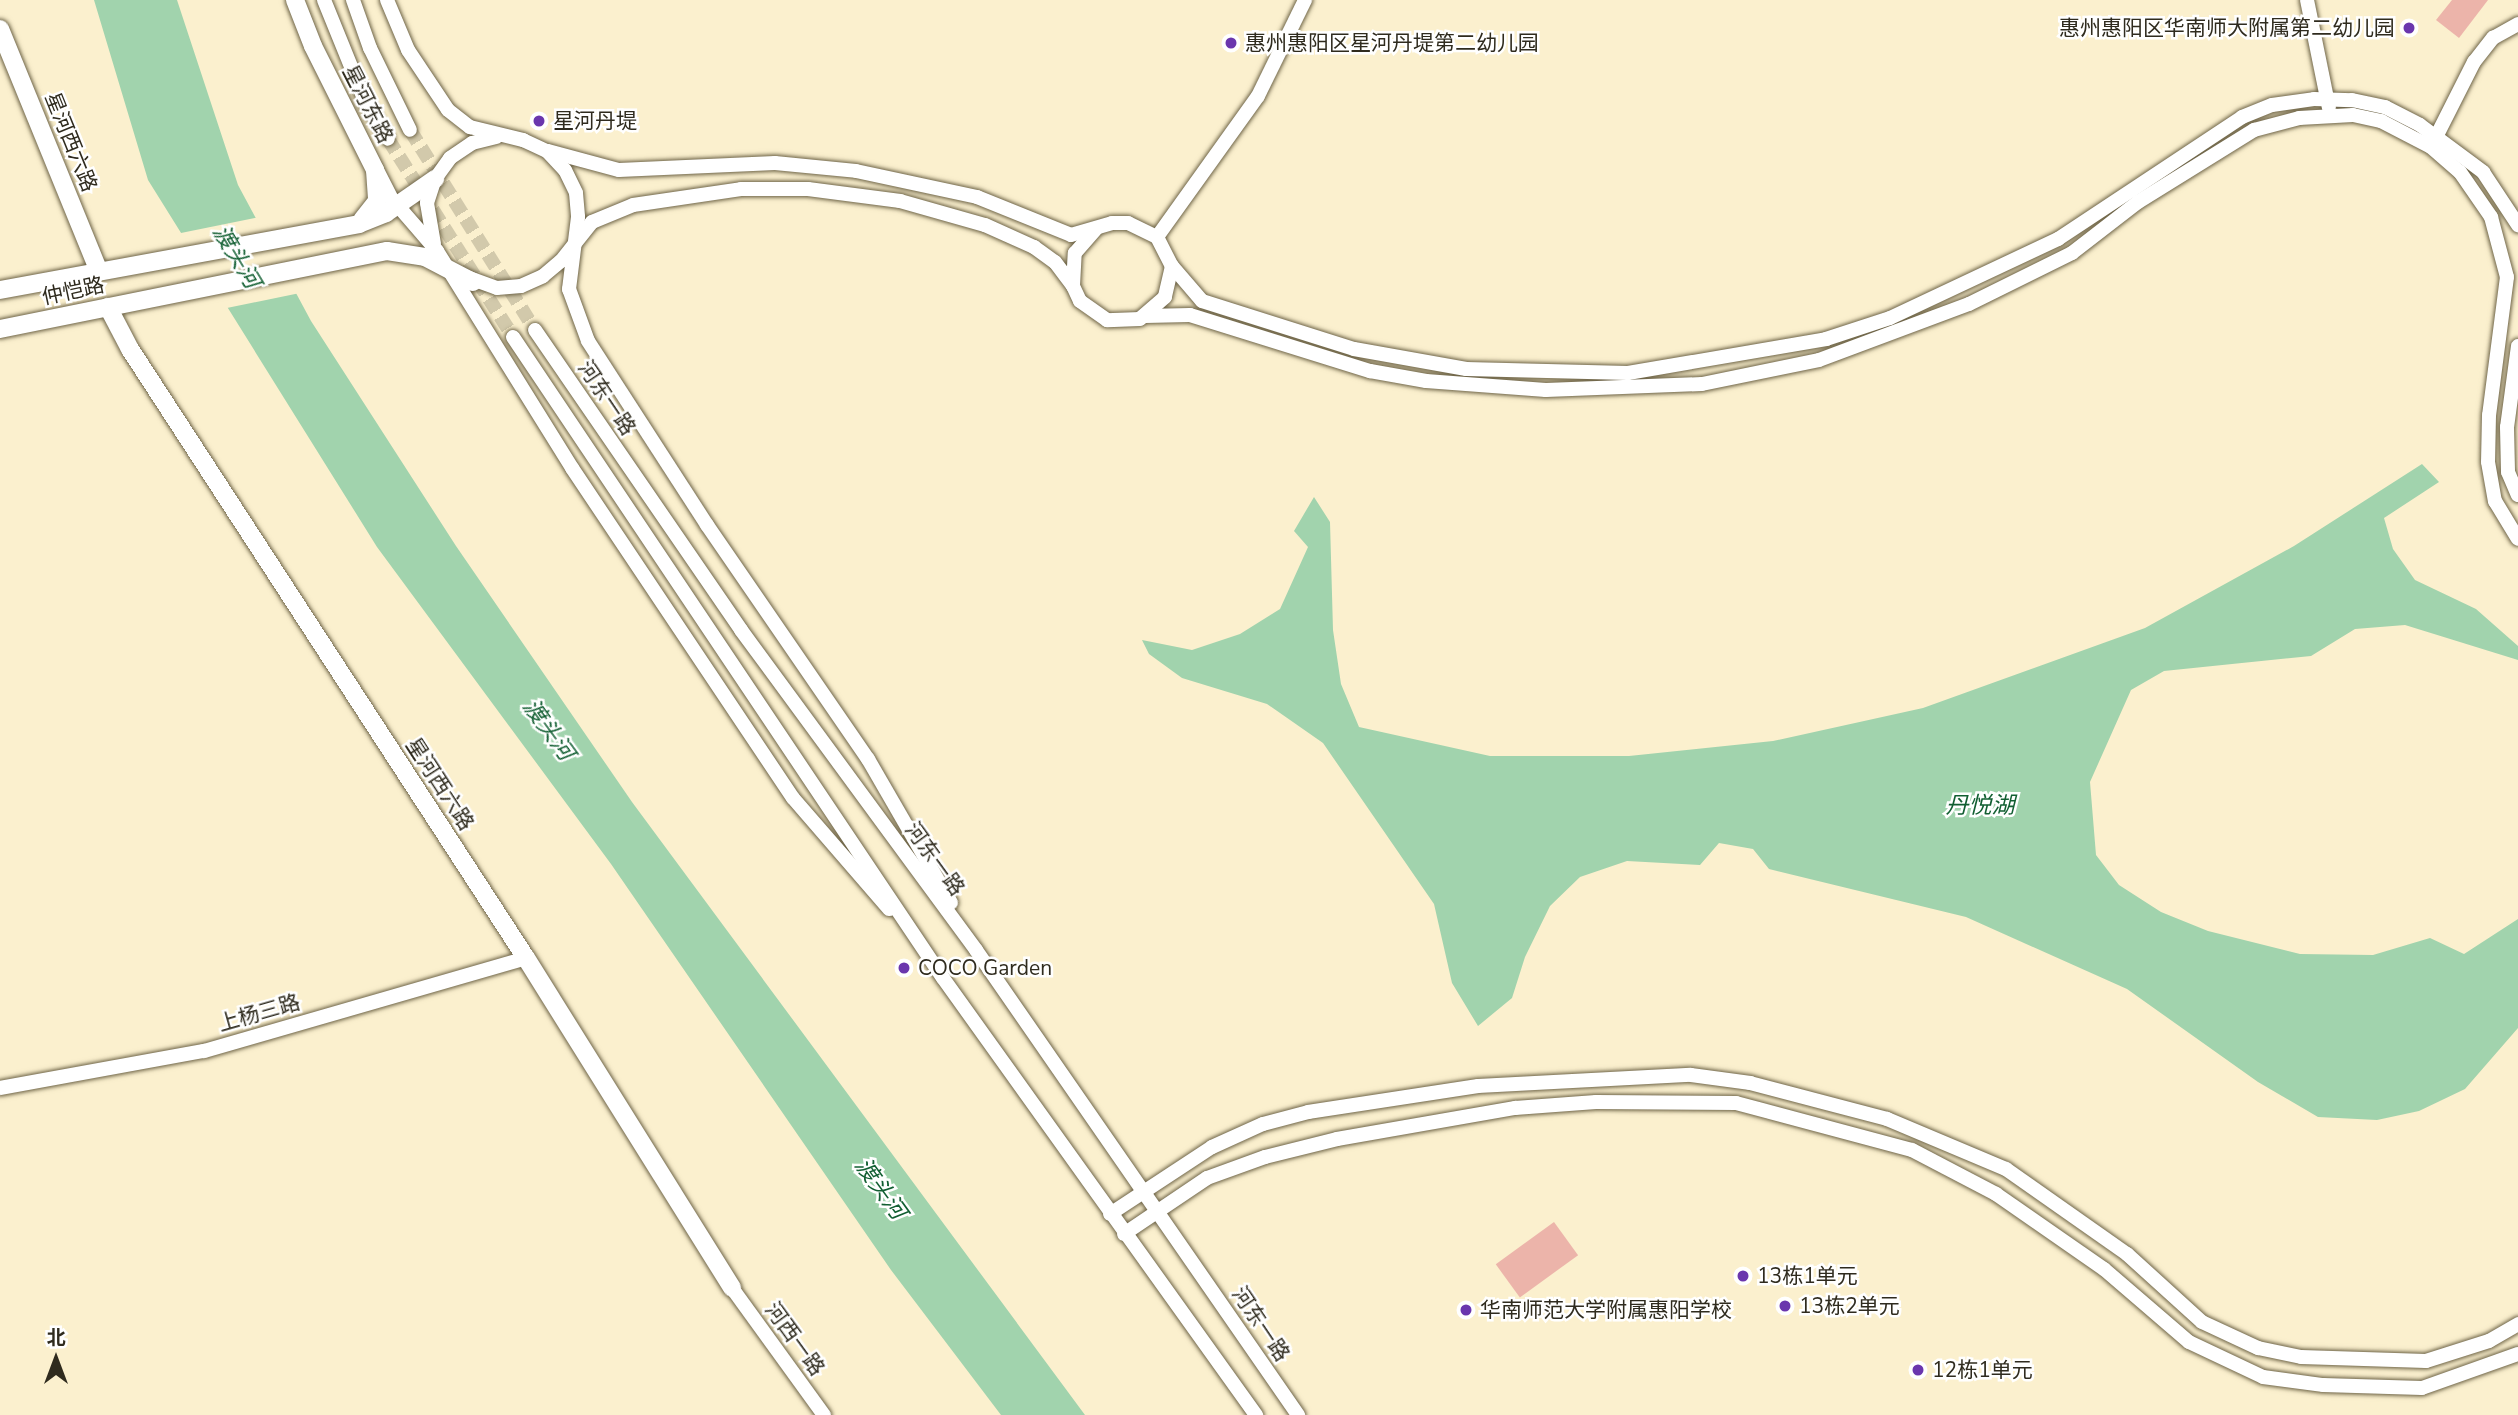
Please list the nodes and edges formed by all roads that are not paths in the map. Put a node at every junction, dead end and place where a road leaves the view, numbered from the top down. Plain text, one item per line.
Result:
1 (295, 0) edge
2 (324, 0) edge
3 (353, 0) edge
4 (387, 0) edge
5 (1305, 0) edge
6 (2307, 0) edge
7 (2518, 24) edge
8 (0, 29) edge
9 (2327, 99) junction
10 (2330, 116) junction
11 (410, 130) tunnel mouth
12 (497, 137) junction
13 (388, 139) tunnel mouth
14 (2434, 141) junction
15 (363, 143) junction
16 (547, 151) junction
17 (435, 178) junction
18 (398, 206) junction
19 (356, 225) junction
20 (2518, 225) edge
21 (1096, 229) junction
22 (1157, 237) junction
23 (573, 240) junction
24 (437, 251) junction
25 (1172, 265) junction
26 (448, 269) junction
27 (99, 272) junction
28 (473, 282) junction
29 (1073, 286) junction
30 (0, 290) edge
31 (108, 307) junction
32 (1145, 316) junction
33 (0, 329) edge
34 (535, 330) tunnel mouth
35 (513, 337) tunnel mouth
36 (2518, 346) edge
37 (2518, 495) edge
38 (2518, 539) edge
39 (922, 947) junction
40 (976, 950) junction
41 (526, 958) junction
42 (0, 1088) edge
43 (1144, 1190) junction
44 (1158, 1211) junction
45 (1110, 1214) junction
46 (1124, 1234) junction
47 (732, 1288) joint
48 (2518, 1324) edge
49 (2518, 1354) edge
50 (824, 1415) edge
51 (1256, 1415) edge
52 (1298, 1415) edge

1 - 15 street, 星河东路
2 - 13 street
3 - 11 street
4 - 12 street
5 - 22 street
6 - 9 street
7 - 14 street
8 - 27 street, 星河西六路
9 - 10 street
9 - 14 street
9 - 25 street
10 - 14 street
10 - 32 street
12 - 16 street
12 - 17 street
14 - 20 street
14 - 38 street
15 - 18 street
15 - 19 street, 星河东路
16 - 21 street
16 - 23 street
17 - 18 street
17 - 24 street
18 - 19 street
18 - 24 street
19 - 27 street, 仲恺路
21 - 22 street
21 - 29 street
22 - 25 street
23 - 28 street
23 - 29 street
23 - 40 street
24 - 26 street
24 - 28 street
25 - 32 street
26 - 28 street
26 - 31 street, 仲恺路
26 - 39 street
27 - 30 street, 仲恺路
29 - 32 street
31 - 33 street, 仲恺路
31 - 41 street, 星河西六路
34 - 40 street, 河东一路
35 - 39 street, 河东一路
36 - 37 street
39 - 45 street, 河东一路
40 - 43 street, 河东一路
41 - 42 street, 上杨三路
41 - 47 street, 星河西六路
43 - 44 street, 河东一路
43 - 45 street
43 - 48 street
44 - 46 street
44 - 49 street
44 - 52 street, 河东一路
45 - 46 street, 河东一路
46 - 51 street, 河东一路
47 - 50 street, 河西一路

